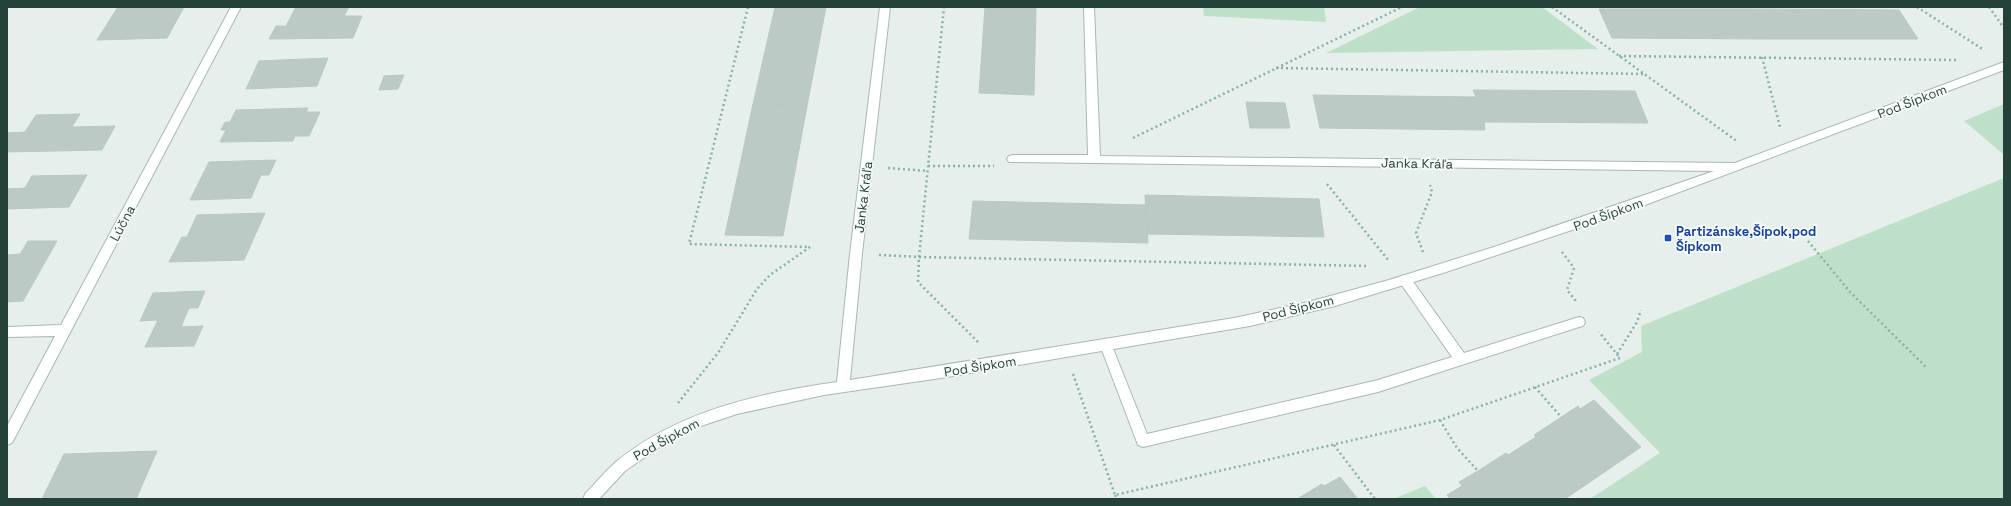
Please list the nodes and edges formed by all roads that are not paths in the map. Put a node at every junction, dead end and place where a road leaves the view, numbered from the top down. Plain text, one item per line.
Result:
1 (236, 7) edge
2 (885, 7) edge
3 (1089, 7) edge
4 (2004, 66) edge
5 (1094, 153) junction
6 (1013, 159) road end
7 (1740, 167) junction
8 (1405, 280) junction
9 (1579, 322) dead end
10 (65, 330) junction
11 (7, 332) edge
12 (1106, 345) junction
13 (1461, 360) junction
14 (843, 387) junction
15 (7, 439) edge
16 (590, 499) edge

1 - 10 street, Lúčna
2 - 14 street, Janka Kráľa
3 - 5 street
4 - 7 street, Pod Šípkom
5 - 6 street, Janka Kráľa
5 - 7 street, Janka Kráľa
7 - 8 street, Pod Šípkom
8 - 12 street, Pod Šípkom
8 - 13 street
9 - 13 street
10 - 11 street
10 - 15 street, Lúčna
12 - 13 street
12 - 14 street, Pod Šípkom
14 - 16 street, Pod Šípkom

